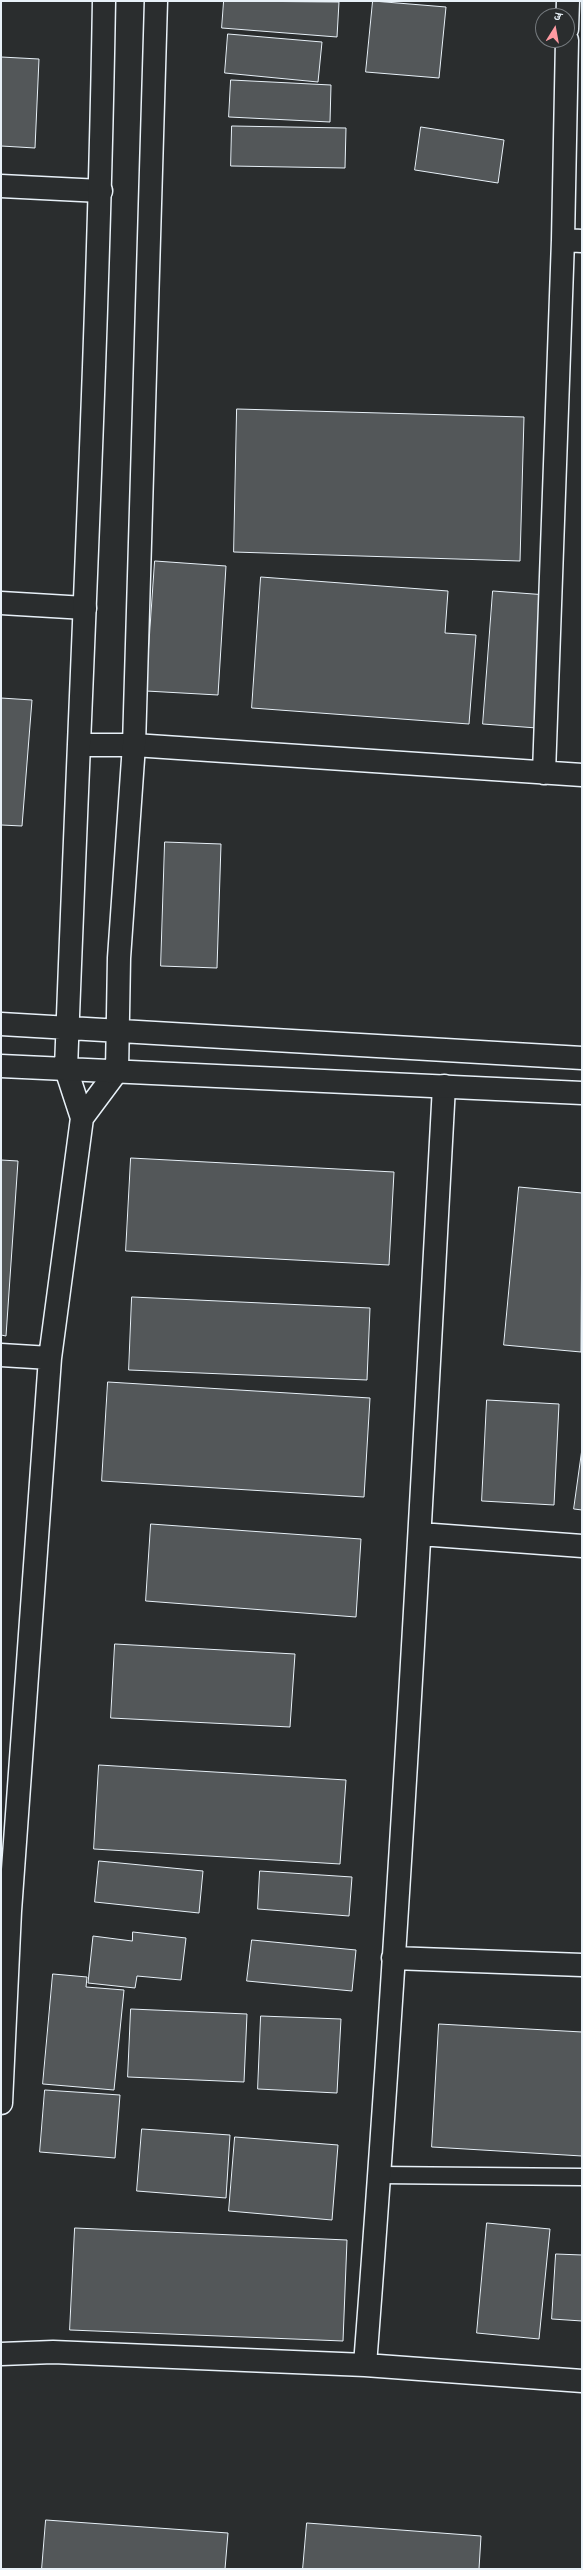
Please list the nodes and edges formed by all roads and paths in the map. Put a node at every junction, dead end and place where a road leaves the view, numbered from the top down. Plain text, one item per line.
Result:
1 (104, 1) edge
2 (156, 1) edge
3 (567, 48) edge
4 (1, 186) edge
5 (101, 191) junction
6 (572, 241) edge
7 (1, 604) edge
8 (85, 608) junction
9 (80, 745) junction
10 (134, 745) junction
11 (544, 773) junction
12 (582, 775) edge
13 (1, 1024) edge
14 (67, 1027) junction
15 (118, 1030) junction
16 (582, 1058) edge
17 (1, 1066) edge
18 (66, 1068) junction
19 (117, 1071) junction
20 (444, 1086) junction
21 (582, 1093) edge
22 (82, 1118) junction
23 (1, 1355) edge
24 (50, 1358) junction
25 (420, 1534) junction
26 (582, 1546) edge
27 (5, 1910) edge
28 (393, 1958) junction
29 (582, 1966) edge
30 (1, 2103) edge
31 (380, 2175) junction
32 (582, 2178) edge
33 (1, 2354) edge
34 (365, 2365) junction
35 (582, 2381) edge

1 - 5 street
2 - 10 street
3 - 6 street
4 - 5 street
5 - 8 street
6 - 11 street
7 - 8 street
8 - 9 street
9 - 10 street
9 - 14 street
10 - 11 street
10 - 15 street
11 - 12 street
13 - 14 street
14 - 15 street
14 - 18 street
15 - 16 street
15 - 19 street
17 - 18 street
18 - 19 street
18 - 22 street
19 - 20 street
19 - 22 street
20 - 21 street
20 - 25 street
22 - 24 street
23 - 24 street
24 - 27 street
25 - 26 street
25 - 28 street
27 - 30 street
28 - 29 street
28 - 31 street
31 - 32 lane
31 - 34 street
33 - 34 street
34 - 35 street

